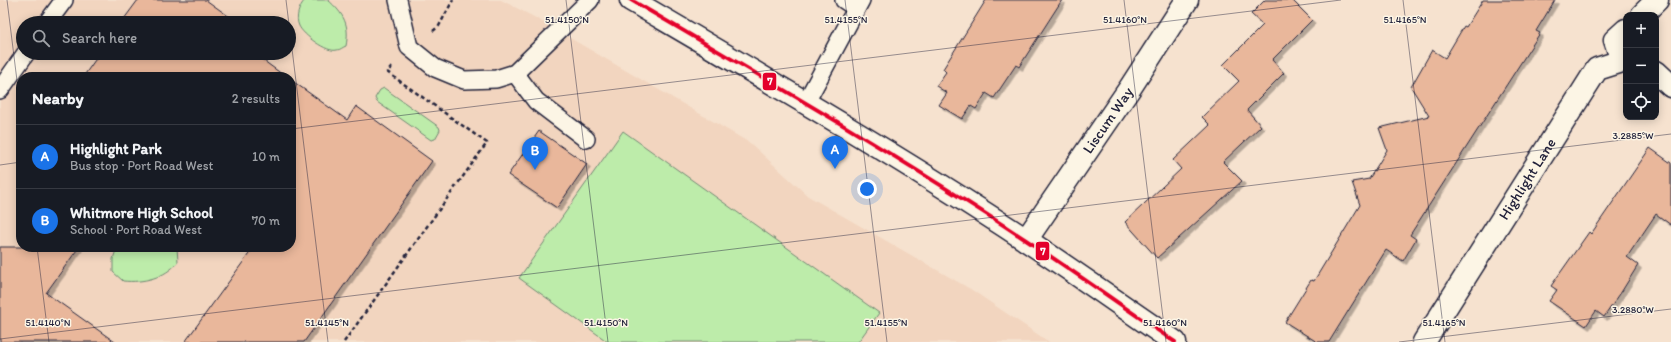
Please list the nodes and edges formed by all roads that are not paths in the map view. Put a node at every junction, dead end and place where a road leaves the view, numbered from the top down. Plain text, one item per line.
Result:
1 (64, 0) edge
2 (398, 0) edge
3 (590, 0) edge
4 (632, 0) edge
5 (1187, 0) edge
6 (1657, 0) edge
7 (854, 3) edge
8 (1645, 12) edge
9 (52, 16) edge
10 (1623, 33) edge
11 (1623, 58) edge
12 (21, 60) edge
13 (1623, 61) edge
14 (515, 73) junction
15 (1659, 75) edge
16 (1671, 86) edge
17 (0, 90) edge
18 (806, 102) junction
19 (586, 139) dead end
20 (1026, 240) junction
21 (1175, 342) edge
22 (1424, 342) edge

1 - 9 lane
2 - 14 lane
3 - 14 lane
4 - 18 street
5 - 20 street, Liscum Way
6 - 8 street
7 - 18 lane
10 - 11 street, Highlight Lane
12 - 17 lane
13 - 22 street, Highlight Lane
14 - 19 lane
15 - 16 street
18 - 20 street
20 - 21 street

